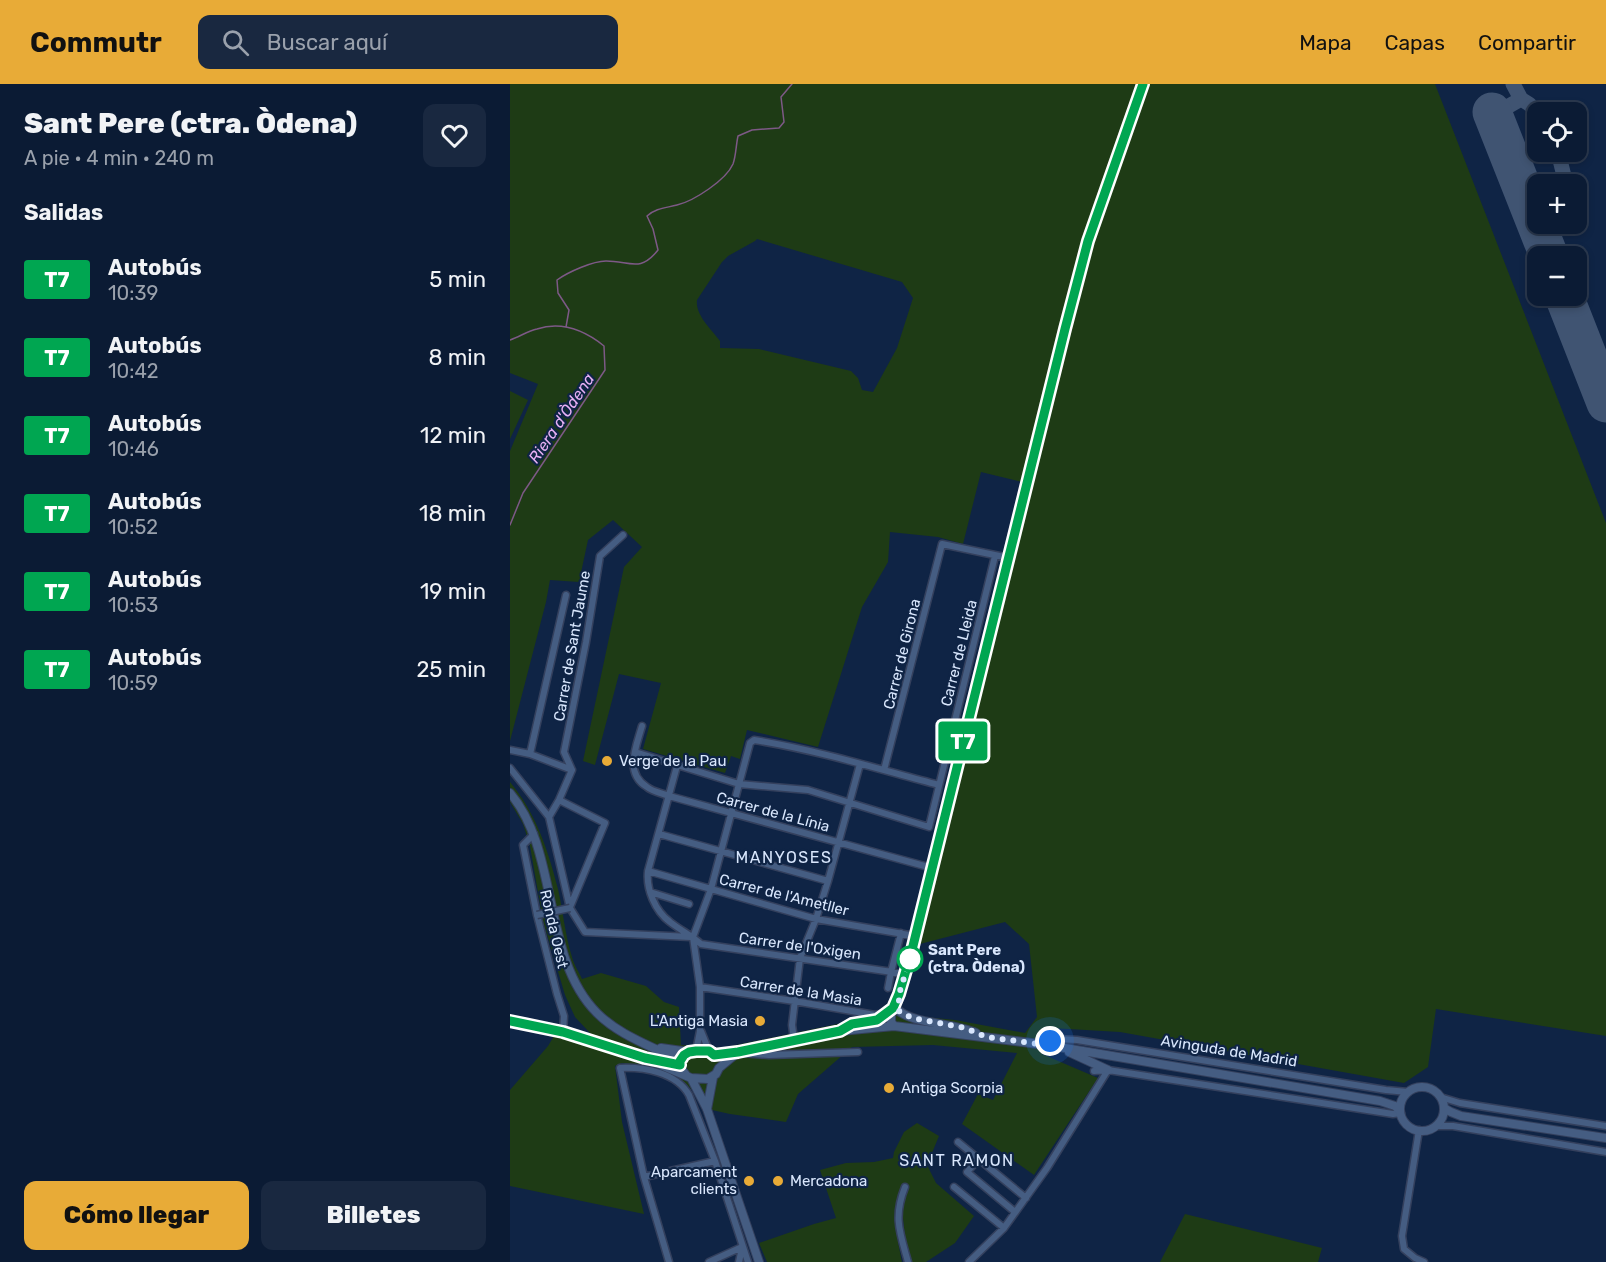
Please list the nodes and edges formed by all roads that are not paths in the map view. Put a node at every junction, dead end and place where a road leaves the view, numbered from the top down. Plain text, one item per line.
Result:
1 (1143, 84) edge
2 (623, 535) dead end
3 (995, 556) junction
4 (1009, 558) junction
5 (566, 595) dead end
6 (642, 726) dead end
7 (510, 750) edge
8 (635, 752) junction
9 (530, 754) junction
10 (860, 764) junction
11 (677, 766) junction
12 (510, 768) edge
13 (572, 770) junction
14 (884, 770) junction
15 (739, 784) junction
16 (939, 785) junction
17 (510, 793) edge
18 (669, 796) junction
19 (559, 800) junction
20 (850, 803) junction
21 (731, 813) junction
22 (549, 817) junction
23 (534, 834) junction
24 (659, 834) junction
25 (838, 842) junction
26 (722, 851) junction
27 (932, 868) junction
28 (648, 871) junction
29 (828, 881) junction
30 (711, 889) junction
31 (650, 892) junction
32 (689, 904) dead end
33 (570, 908) junction
34 (537, 915) junction
35 (816, 919) junction
36 (901, 933) junction
37 (915, 936) junction
38 (693, 937) junction
39 (800, 958) junction
40 (891, 972) junction
41 (906, 974) junction
42 (700, 987) junction
43 (888, 988) dead end
44 (794, 1000) junction
45 (892, 1011) junction
46 (510, 1021) edge
47 (894, 1026) junction
48 (700, 1031) junction
49 (840, 1031) junction
50 (563, 1032) junction
51 (986, 1037) junction
52 (794, 1040) junction
53 (1047, 1045) junction
54 (1060, 1047) junction
55 (656, 1048) junction
56 (692, 1051) junction
57 (738, 1052) junction
58 (858, 1052) dead end
59 (711, 1053) junction
60 (645, 1058) junction
61 (680, 1063) junction
62 (718, 1068) junction
63 (1108, 1070) junction
64 (1094, 1071) dead end
65 (689, 1077) junction
66 (713, 1077) junction
67 (1406, 1095) junction
68 (1440, 1097) junction
69 (1380, 1101) junction
70 (1444, 1108) junction
71 (707, 1109) junction
72 (1400, 1112) junction
73 (1461, 1116) junction
74 (710, 1120) junction
75 (700, 1123) junction
76 (1438, 1123) junction
77 (1606, 1126) edge
78 (1419, 1130) junction
79 (1606, 1138) edge
80 (958, 1142) dead end
81 (1606, 1152) edge
82 (979, 1159) junction
83 (715, 1161) junction
84 (644, 1177) junction
85 (905, 1187) dead end
86 (954, 1187) dead end
87 (1026, 1198) junction
88 (1015, 1212) junction
89 (746, 1226) junction
90 (1004, 1228) junction
91 (741, 1245) junction
92 (669, 1262) edge
93 (709, 1262) edge
94 (740, 1262) edge
95 (748, 1262) edge
96 (759, 1262) edge
97 (908, 1262) edge
98 (969, 1262) edge
99 (1424, 1262) edge

1 - 4 street
2 - 13 street, Carrer de Sant Jaume
3 - 4 street
3 - 14 street, Carrer de Girona
3 - 16 street, Carrer de Lleida
4 - 27 street
5 - 9 street
6 - 8 street
7 - 9 street
8 - 11 street
8 - 18 street, Carrer de la Línia
9 - 13 street
10 - 14 street
10 - 15 street
10 - 20 street
11 - 15 street
11 - 18 street
12 - 22 street
13 - 19 street
14 - 16 street
15 - 20 street
15 - 21 street
16 - 20 street, Carrer de Lleida
17 - 23 street
18 - 21 street, Carrer de la Línia
18 - 24 street
19 - 22 street
19 - 33 street
20 - 25 street
21 - 25 street, Carrer de la Línia
21 - 26 street
22 - 33 street
23 - 34 street, Ronda Oest
23 - 55 street
24 - 26 street
24 - 28 street
25 - 27 street, Carrer de la Línia
25 - 29 street
26 - 29 street
26 - 30 street
27 - 37 street
28 - 30 street, Carrer de l'Ametller
28 - 31 street
29 - 35 street
30 - 35 street, Carrer de l'Ametller
30 - 38 street
31 - 32 street
31 - 38 street
33 - 34 street, bridge
33 - 38 street
34 - 50 street, Ronda Oest
35 - 36 street, Carrer de l'Ametller
35 - 39 street
36 - 37 street, Carrer de l'Ametller
36 - 40 street
37 - 41 street
38 - 39 street, Carrer de l'Oxigen
38 - 42 street
39 - 40 street, Carrer de l'Oxigen
39 - 44 street
40 - 41 street, Carrer de l'Oxigen
40 - 43 street
41 - 45 street
42 - 44 street, Carrer de la Masia
42 - 48 street
44 - 45 street, Carrer de la Masia
44 - 52 street
45 - 47 street
45 - 49 street
45 - 51 street
46 - 50 street
47 - 49 street, Avinguda de Madrid
47 - 51 street, Avinguda de Madrid
48 - 56 street
48 - 59 street
49 - 52 street
50 - 60 street
51 - 53 street, Avinguda de Madrid
52 - 57 street
53 - 54 street, Avinguda de Madrid
53 - 67 street, Avinguda de Madrid
54 - 63 street
54 - 69 street, Avinguda de Madrid
55 - 56 street
55 - 61 street
56 - 59 street
56 - 61 street
57 - 58 street
57 - 59 street
57 - 62 street
59 - 62 street
60 - 61 street
60 - 65 street
61 - 65 street
62 - 66 street
63 - 64 street
63 - 72 street
63 - 87 street
65 - 66 street
65 - 71 street
66 - 71 street
67 - 68 street
67 - 69 street, Avinguda de Madrid
67 - 72 street
68 - 70 street
68 - 77 street
69 - 72 street, Avinguda de Madrid
70 - 73 street
70 - 76 street
71 - 74 street
72 - 78 street
73 - 76 street
73 - 79 street
74 - 75 street
74 - 89 street
75 - 83 street
75 - 84 street
76 - 78 street
76 - 81 street
78 - 99 street
80 - 82 street
82 - 87 street
82 - 88 street
83 - 84 street
83 - 91 street
84 - 92 street
85 - 97 street
86 - 90 street
87 - 88 street
88 - 90 street
89 - 91 street
89 - 96 street
90 - 98 street
91 - 93 street
91 - 94 street
91 - 95 street

